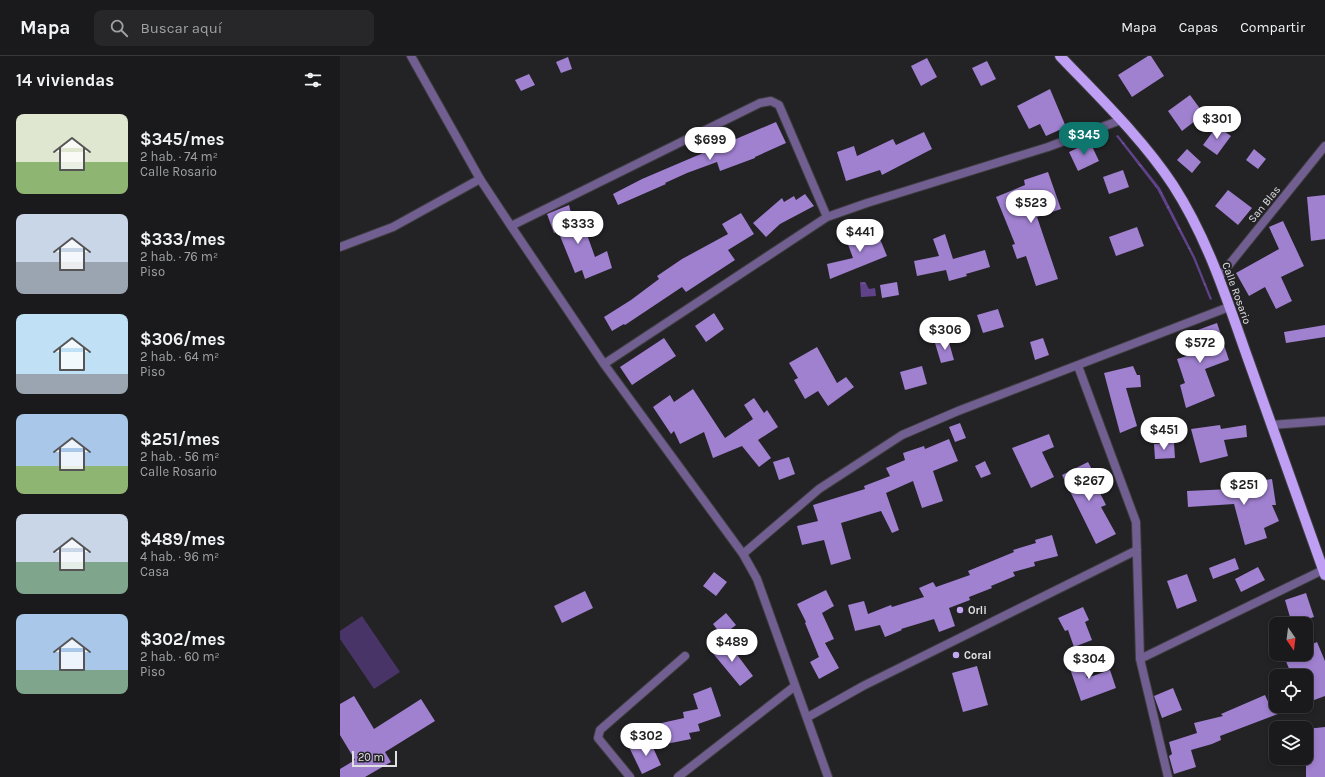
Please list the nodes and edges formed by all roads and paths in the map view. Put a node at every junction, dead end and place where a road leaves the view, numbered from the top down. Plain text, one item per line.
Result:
1 (410, 56) edge
2 (1060, 56) edge
3 (1121, 120) junction
4 (1325, 146) edge
5 (480, 179) junction
6 (827, 217) junction
7 (511, 226) junction
8 (340, 247) edge
9 (1220, 276) junction
10 (1230, 307) junction
11 (604, 364) junction
12 (1078, 366) junction
13 (1325, 421) edge
14 (1271, 425) junction
15 (1137, 550) junction
16 (743, 554) junction
17 (1324, 572) edge
18 (685, 656) dead end
19 (1140, 659) junction
20 (795, 686) junction
21 (808, 716) junction
22 (630, 777) edge
23 (678, 777) edge
24 (828, 777) edge
25 (1168, 777) edge

1 - 5 street
2 - 3 main road, Calle Rosario
3 - 6 street
3 - 9 main road, Calle Rosario
4 - 9 street, San Blas
5 - 7 street
5 - 8 street
6 - 7 street
6 - 11 street
7 - 11 street
9 - 10 main road, Calle Rosario
10 - 12 street
10 - 14 main road, Calle Rosario
11 - 16 street
12 - 15 street
12 - 16 street
13 - 14 street
14 - 17 main road, Calle Rosario
15 - 19 street
15 - 21 street
16 - 20 street
17 - 19 street
18 - 22 street
19 - 25 street
20 - 21 street
20 - 23 street
21 - 24 street

